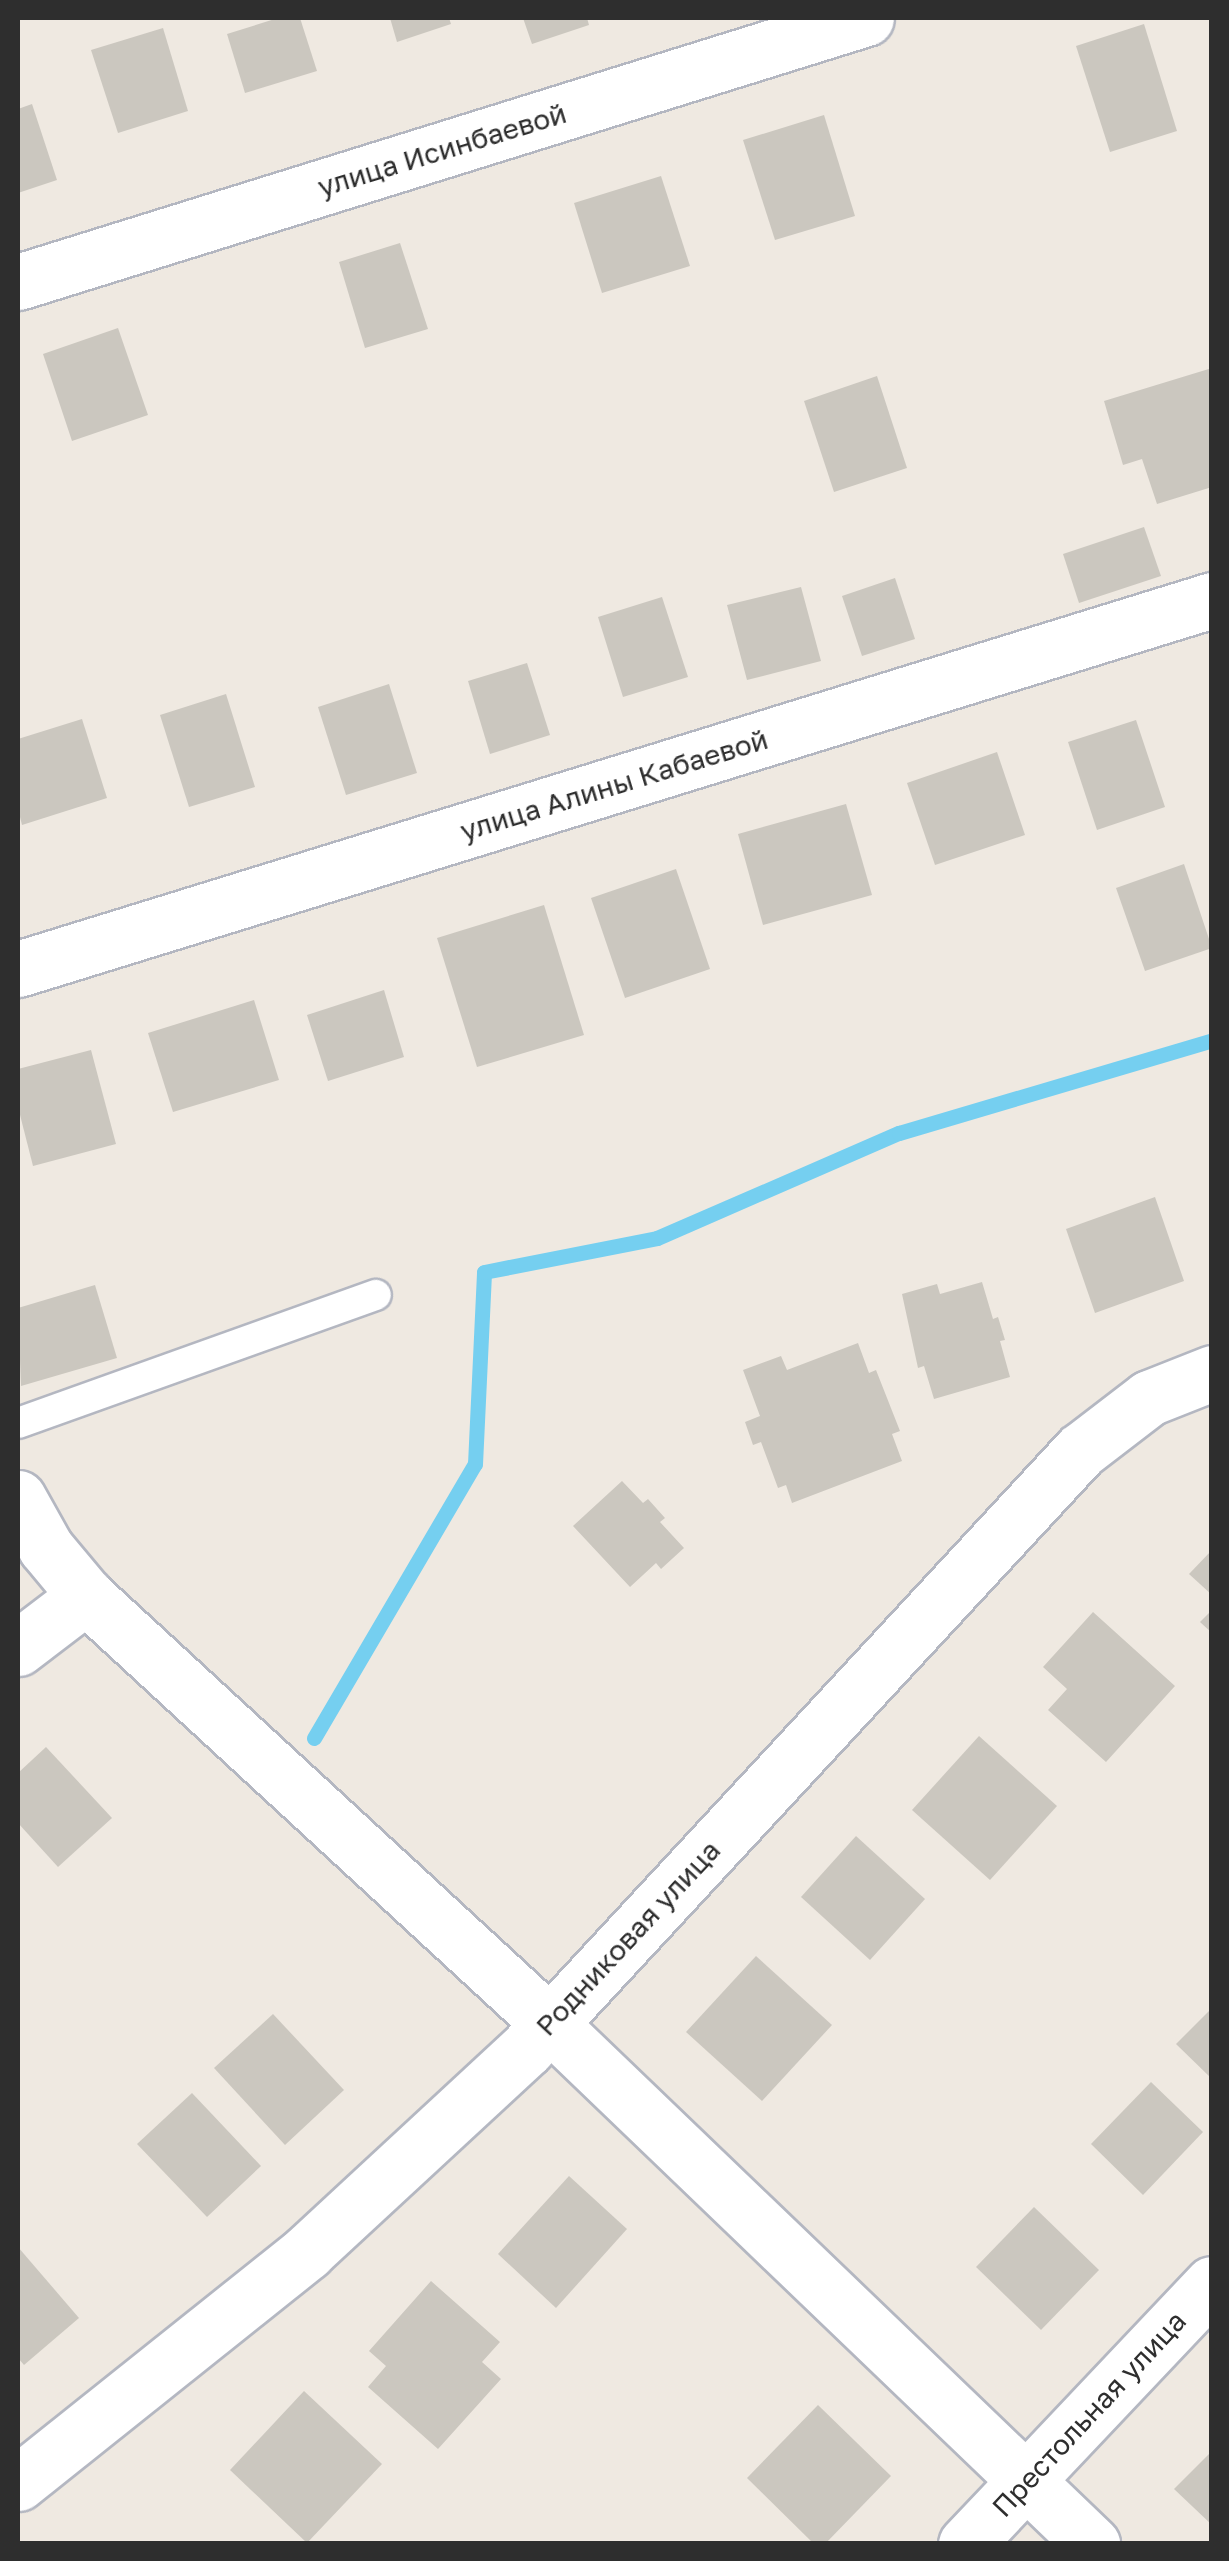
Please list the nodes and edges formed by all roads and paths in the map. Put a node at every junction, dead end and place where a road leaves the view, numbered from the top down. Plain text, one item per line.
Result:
1 (866, 18) edge
2 (18, 282) edge
3 (1212, 600) edge
4 (18, 969) edge
5 (376, 1296) dead end
6 (1212, 1373) edge
7 (18, 1423) edge
8 (18, 1498) edge
9 (86, 1596) junction
10 (18, 1648) edge
11 (549, 2023) junction
12 (1212, 2284) edge
13 (1025, 2480) junction
14 (18, 2482) edge
15 (966, 2544) edge
16 (1092, 2544) edge

1 - 2 street, улица Исинбаевой
3 - 4 street, улица Алины Кабаевой
5 - 7 lane
6 - 11 street, Родниковая улица
8 - 9 street
9 - 10 street
9 - 11 street
11 - 13 street
11 - 14 street, Родниковая улица
12 - 13 street, Престольная улица
13 - 15 street, Престольная улица
13 - 16 street

